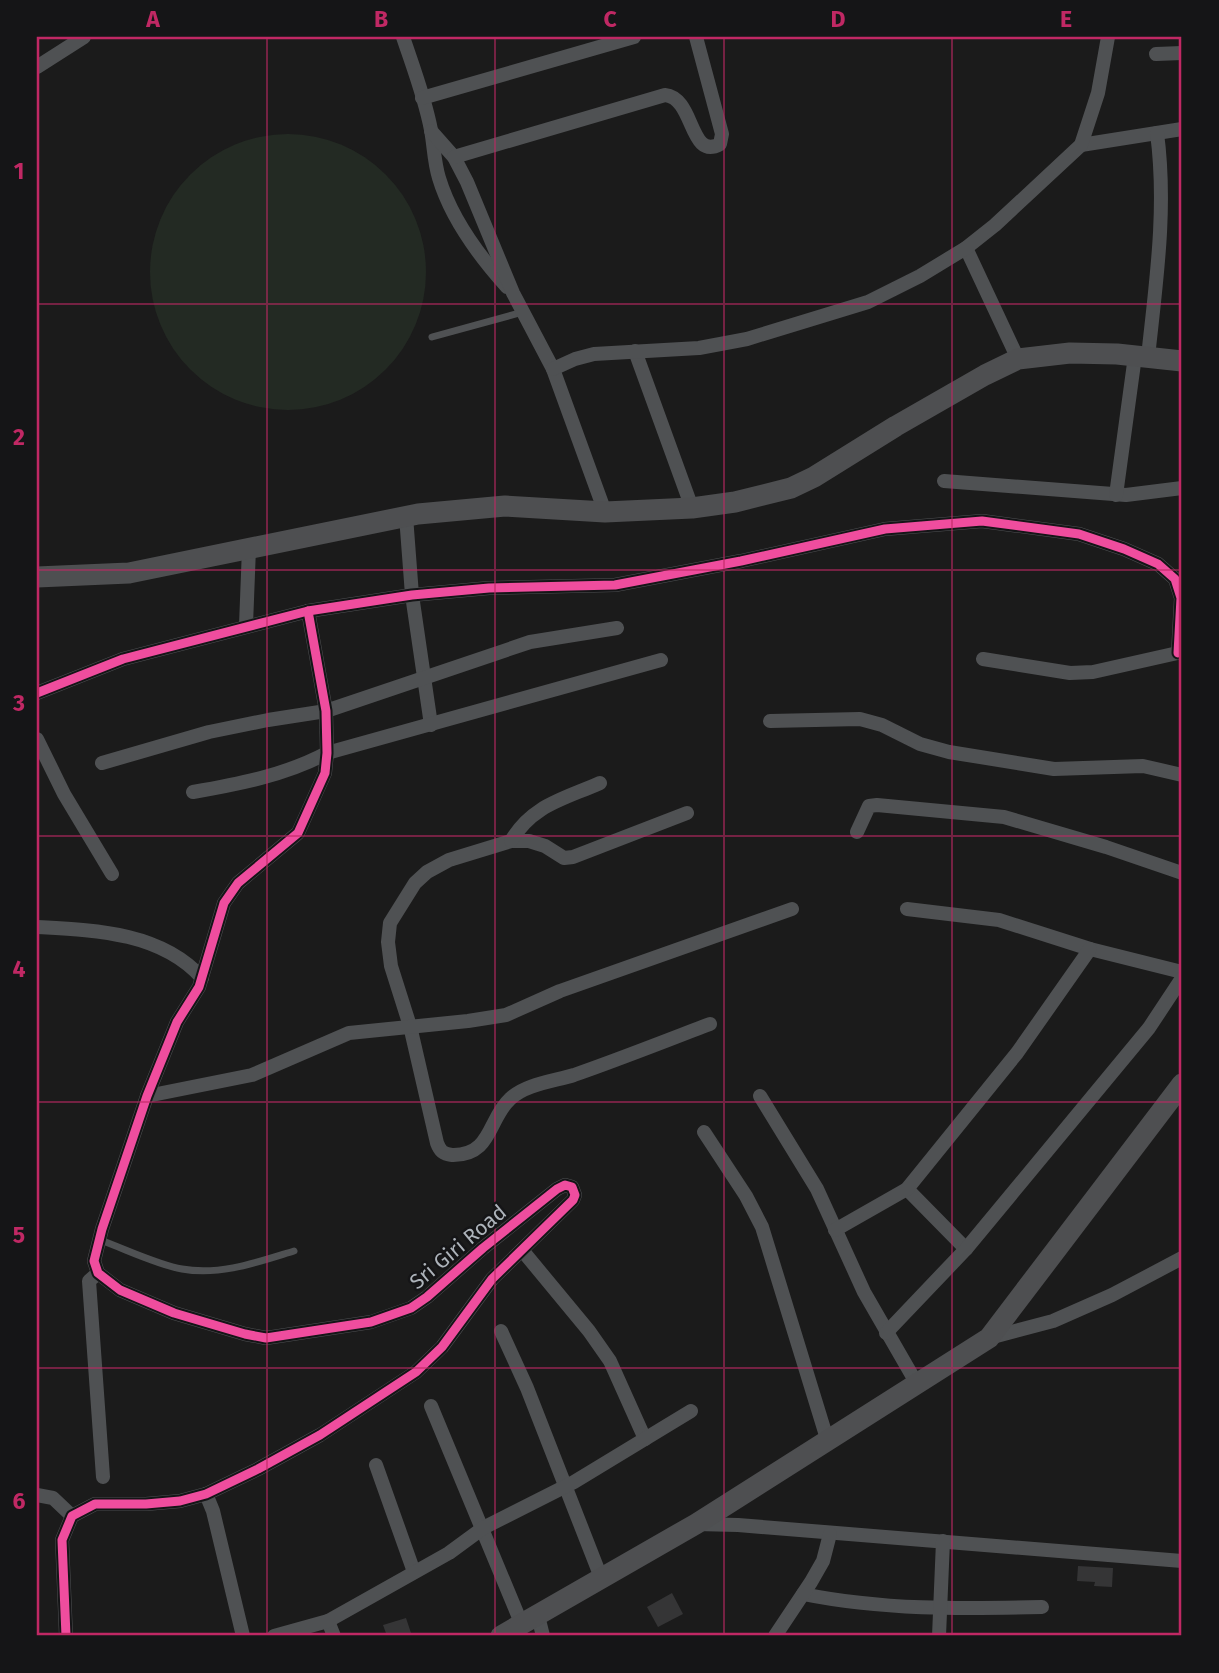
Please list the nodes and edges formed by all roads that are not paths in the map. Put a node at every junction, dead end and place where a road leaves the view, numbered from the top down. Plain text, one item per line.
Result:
1 (84, 37) edge
2 (403, 37) edge
3 (634, 37) edge
4 (696, 37) edge
5 (1108, 37) edge
6 (1182, 53) edge
7 (1156, 54) dead end
8 (37, 68) edge
9 (422, 98) junction
10 (1182, 129) edge
11 (431, 131) junction
12 (1157, 133) junction
13 (1081, 145) junction
14 (454, 157) junction
15 (966, 248) junction
16 (513, 293) junction
17 (523, 312) junction
18 (432, 337) dead end
19 (635, 351) junction
20 (1142, 357) junction
21 (1018, 359) junction
22 (1182, 361) edge
23 (554, 369) junction
24 (944, 481) dead end
25 (1182, 488) edge
26 (1116, 495) junction
27 (692, 508) junction
28 (605, 512) junction
29 (407, 516) junction
30 (249, 548) junction
31 (37, 577) edge
32 (412, 595) junction
33 (308, 611) junction
34 (246, 625) junction
35 (617, 628) dead end
36 (1180, 652) edge
37 (982, 659) dead end
38 (661, 660) dead end
39 (423, 678) junction
40 (37, 693) edge
41 (326, 711) junction
42 (770, 721) dead end
43 (431, 724) junction
44 (37, 739) edge
45 (327, 753) junction
46 (103, 763) dead end
47 (1182, 775) edge
48 (600, 783) dead end
49 (193, 792) dead end
50 (687, 813) dead end
51 (857, 832) dead end
52 (511, 841) junction
53 (1182, 873) edge
54 (112, 874) dead end
55 (792, 909) dead end
56 (907, 909) dead end
57 (37, 927) edge
58 (1090, 949) junction
59 (1182, 972) edge
60 (202, 978) junction
61 (1182, 978) edge
62 (710, 1024) dead end
63 (410, 1026) junction
64 (1182, 1084) edge
65 (147, 1096) junction
66 (760, 1096) dead end
67 (704, 1132) dead end
68 (907, 1189) junction
69 (835, 1230) junction
70 (100, 1240) junction
71 (522, 1250) junction
72 (966, 1250) junction
73 (294, 1251) dead end
74 (1182, 1258) edge
75 (98, 1273) junction
76 (501, 1331) dead end
77 (886, 1333) junction
78 (989, 1338) junction
79 (917, 1384) junction
80 (431, 1406) dead end
81 (691, 1411) dead end
82 (645, 1439) junction
83 (828, 1442) junction
84 (376, 1465) dead end
85 (103, 1476) dead end
86 (565, 1486) junction
87 (206, 1494) junction
88 (37, 1495) edge
89 (72, 1516) junction
90 (696, 1524) junction
91 (483, 1528) junction
92 (830, 1534) junction
93 (943, 1541) junction
94 (1182, 1561) edge
95 (414, 1573) junction
96 (602, 1580) junction
97 (803, 1594) junction
98 (1042, 1607) dead end
99 (940, 1608) junction
100 (328, 1621) junction
101 (534, 1626) edge
102 (66, 1636) edge
103 (243, 1636) edge
104 (274, 1636) edge
105 (334, 1636) edge
106 (501, 1636) edge
107 (775, 1636) edge
108 (939, 1636) edge

1 - 8 street
2 - 9 street
3 - 9 street
4 - 14 street
5 - 13 street
6 - 7 street
9 - 11 street
10 - 12 street
11 - 14 street
11 - 16 street
12 - 13 street
12 - 20 street
13 - 15 street
14 - 16 street
15 - 19 street
15 - 21 street
16 - 17 street
17 - 18 lane
17 - 23 street
19 - 23 street
19 - 27 street
20 - 21 street
20 - 22 street
20 - 26 street
21 - 27 street
23 - 28 street
24 - 26 street
25 - 26 street
27 - 28 street
28 - 29 street
29 - 30 street
29 - 32 street
30 - 31 street
30 - 34 street
32 - 33 street
32 - 36 street
32 - 39 street
33 - 34 street
33 - 41 street
34 - 40 street
35 - 39 street
36 - 37 street
38 - 43 street
39 - 41 street
39 - 43 street
41 - 45 street
41 - 46 street
42 - 47 street
43 - 45 street
44 - 54 street
45 - 49 street
45 - 60 street
48 - 52 street
50 - 52 street
51 - 53 street
52 - 63 street
55 - 63 street
56 - 58 street
57 - 60 street
58 - 59 street
58 - 68 street
60 - 65 street
61 - 72 street
62 - 63 street
63 - 65 street
64 - 78 street
65 - 70 street
66 - 69 street
67 - 83 street
68 - 69 street
68 - 72 street
69 - 77 street
70 - 73 lane
70 - 75 street
71 - 75 street, Sri Giri Road
71 - 82 street
71 - 87 street, Sri Giri Road
72 - 77 street
74 - 78 street
75 - 85 street
76 - 86 street
77 - 79 street
78 - 79 street
79 - 83 street
80 - 91 street
81 - 82 street
82 - 86 street
83 - 90 street
84 - 95 street
86 - 91 street
86 - 96 street
87 - 89 street, Sri Giri Road
87 - 103 street
88 - 89 street
89 - 102 street
90 - 92 street
90 - 96 street
91 - 95 street
91 - 101 street
92 - 93 street
92 - 97 street
93 - 94 street
93 - 99 street
95 - 100 street
96 - 101 street
97 - 99 street
97 - 107 street
98 - 99 street
99 - 108 street
100 - 104 street
100 - 105 street
101 - 106 street

